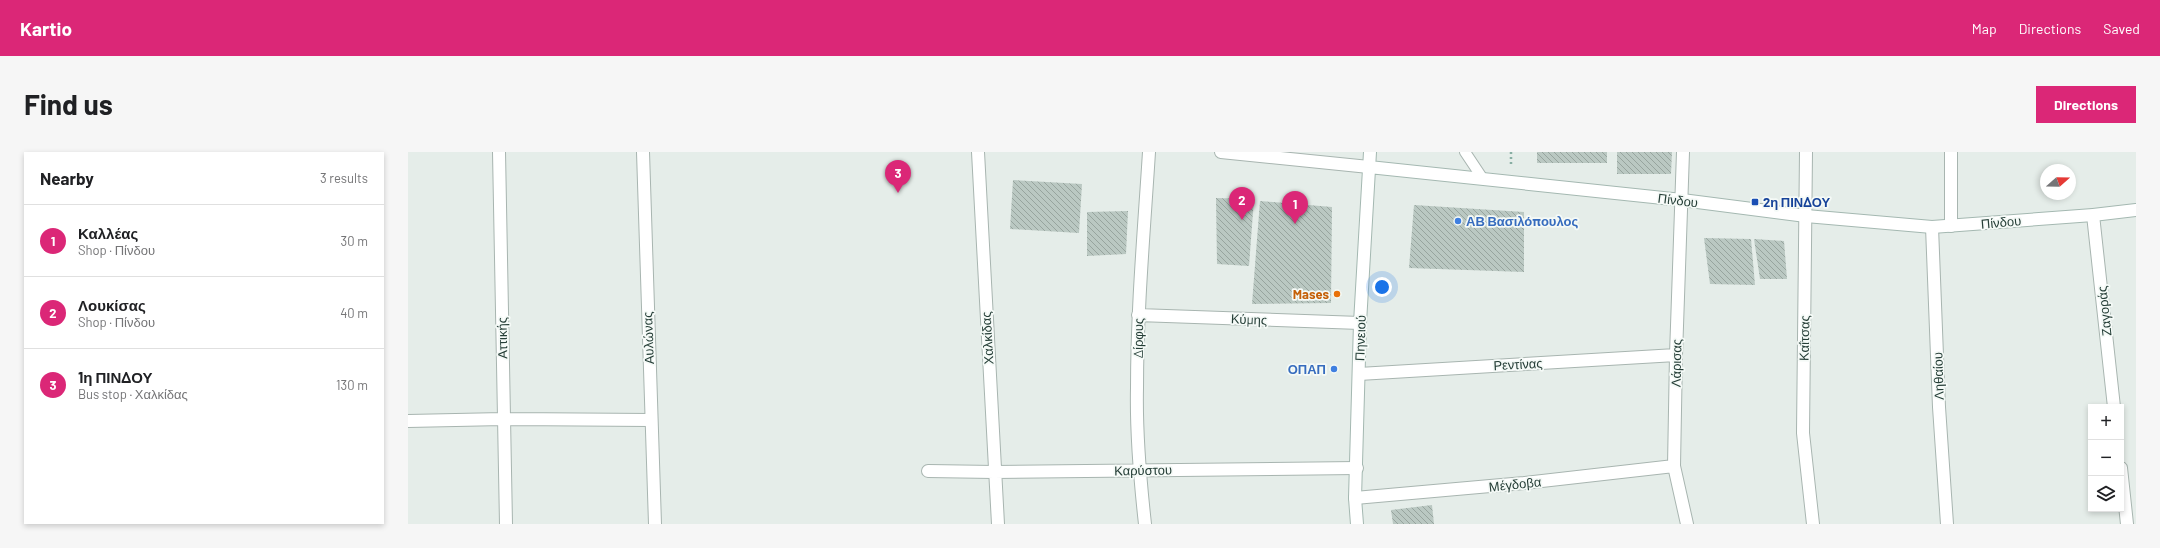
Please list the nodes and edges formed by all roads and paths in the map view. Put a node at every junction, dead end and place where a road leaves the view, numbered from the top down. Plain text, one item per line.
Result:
1 (499, 152) edge
2 (643, 152) edge
3 (978, 152) edge
4 (1149, 152) edge
5 (1221, 152) edge
6 (1370, 152) edge
7 (1465, 152) edge
8 (1683, 152) edge
9 (1806, 152) edge
10 (1952, 152) edge
11 (1369, 167) junction
12 (1483, 179) junction
13 (1682, 200) junction
14 (2136, 210) edge
15 (2093, 215) junction
16 (1806, 216) junction
17 (1950, 226) junction
18 (1932, 227) junction
19 (1138, 315) junction
20 (1360, 323) junction
21 (1676, 355) junction
22 (1359, 374) junction
23 (2114, 404) edge
24 (503, 419) junction
25 (651, 420) junction
26 (408, 421) edge
27 (1674, 466) junction
28 (1357, 468) junction
29 (928, 470) dead end
30 (1140, 470) junction
31 (994, 472) junction
32 (2122, 476) edge
33 (1355, 498) junction
34 (506, 524) edge
35 (655, 524) edge
36 (998, 524) edge
37 (1145, 524) edge
38 (1357, 524) edge
39 (1687, 524) edge
40 (1813, 524) edge
41 (1947, 524) edge
42 (2127, 524) edge

1 - 24 street, Αττικής
2 - 25 street, Αυλώνας
3 - 31 street, Χαλκίδας
4 - 19 street, Δίρφυς
5 - 11 street, Πίνδου
6 - 11 street, Πηνειού
7 - 12 lane
8 - 13 street, Λάρισας
9 - 16 street, Καΐτσας
10 - 17 street
11 - 12 street, Πίνδου
11 - 20 street, Πηνειού
12 - 13 street, Πίνδου
13 - 16 street, Πίνδου
13 - 21 street, Λάρισας
14 - 15 street, Πίνδου
15 - 17 street, Πίνδου
15 - 23 street, Ζαγοράς
16 - 18 street, Πίνδου
16 - 40 street, Καΐτσας
17 - 18 street, Πίνδου
18 - 41 street, Ληθαίου
19 - 20 street, Κύμης
19 - 30 street, Δίρφυς
20 - 22 street, Πηνειού
21 - 22 street, Ρεντίνας
21 - 27 street, Λάρισας
22 - 28 street, Πηνειού
24 - 25 street
24 - 26 street
24 - 34 street, Αττικής
25 - 35 street, Αυλώνας
27 - 33 street, Μέγδοβα
27 - 39 street, Λάρισας
28 - 30 street, Καρύστου
28 - 33 street, Πηνειού
29 - 31 street, Καρύστου
30 - 31 street, Καρύστου
30 - 37 street, Δίρφυς
31 - 36 street, Χαλκίδας
32 - 42 street
33 - 38 street, Πηνειού

